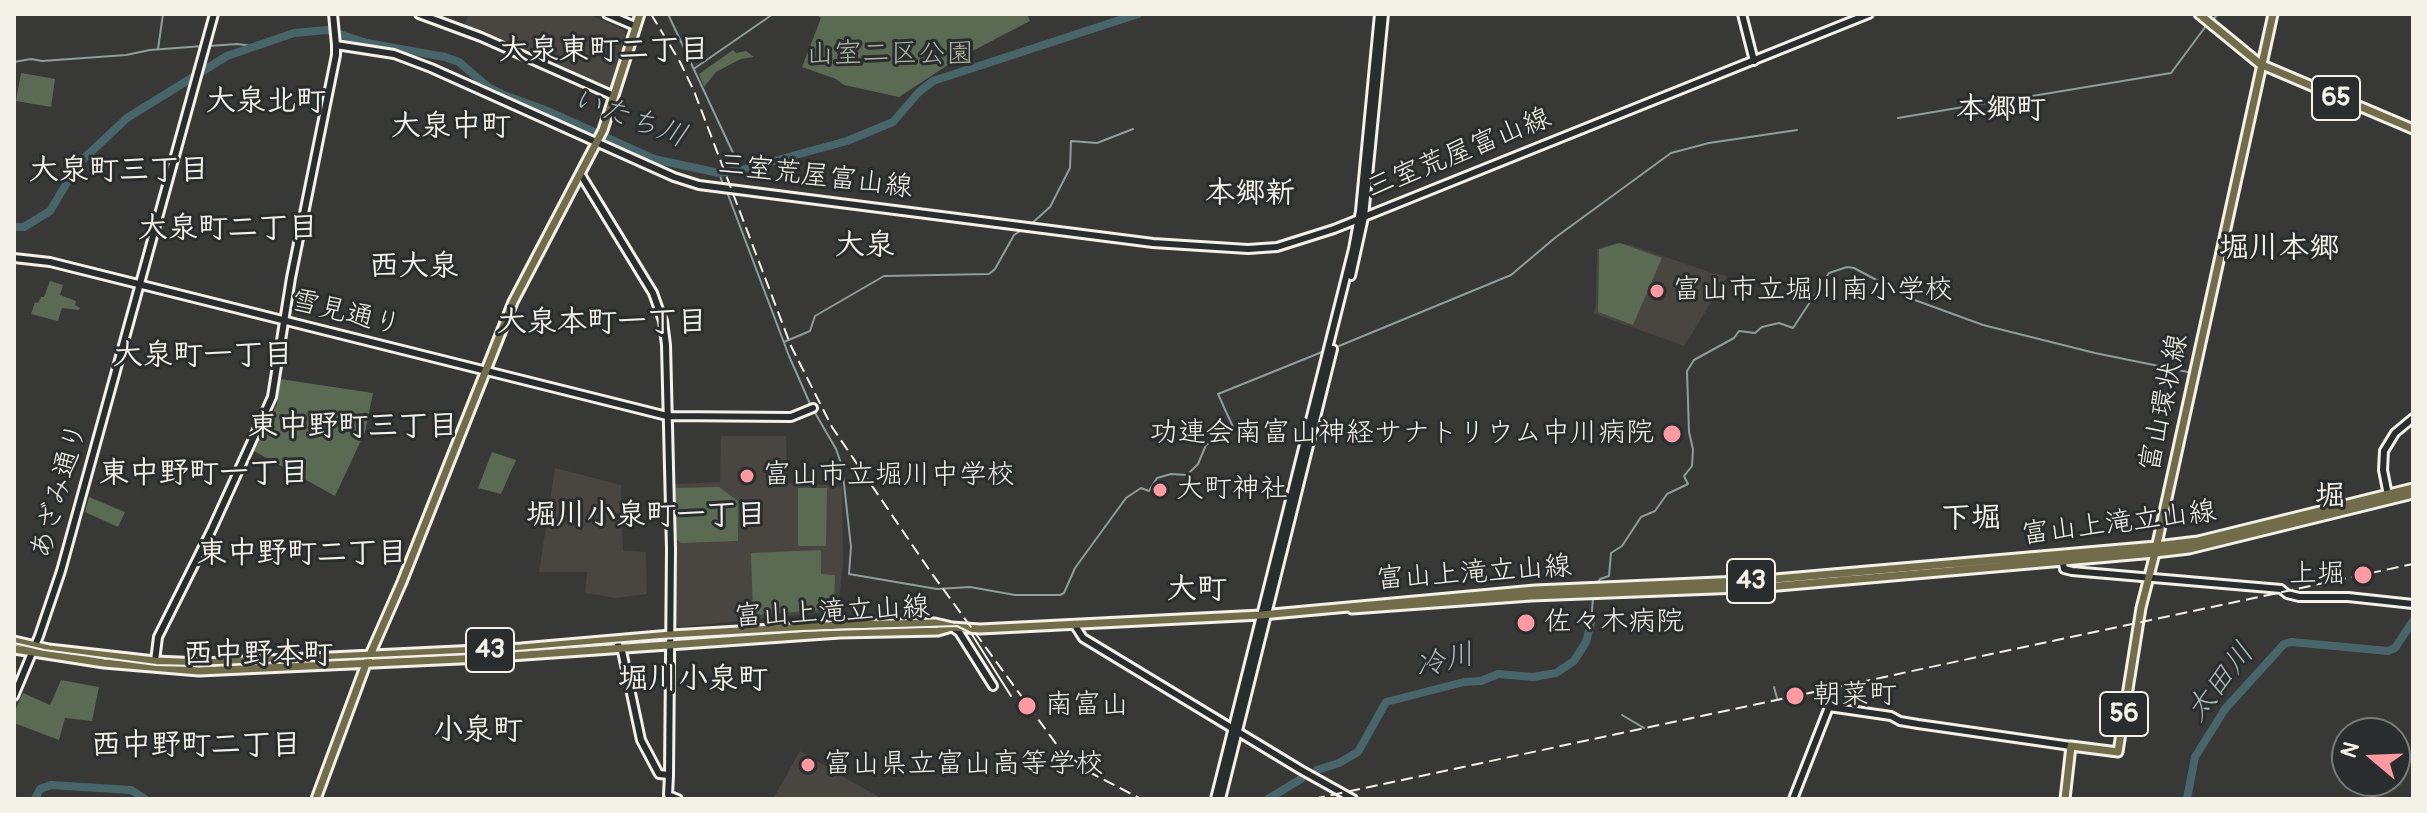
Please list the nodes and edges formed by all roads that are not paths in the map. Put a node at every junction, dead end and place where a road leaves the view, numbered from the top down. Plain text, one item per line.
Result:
1 (214, 14) edge
2 (333, 14) edge
3 (419, 14) edge
4 (607, 14) edge
5 (640, 14) edge
6 (1382, 14) edge
7 (1742, 14) edge
8 (1869, 14) edge
9 (2199, 14) edge
10 (2273, 14) edge
11 (635, 26) junction
12 (336, 44) junction
13 (1754, 61) junction
14 (2260, 64) junction
15 (614, 96) junction
16 (2413, 129) edge
17 (598, 141) junction
18 (581, 175) junction
19 (1361, 218) junction
20 (14, 258) edge
21 (139, 285) junction
22 (283, 321) junction
23 (486, 371) junction
24 (813, 408) dead end
25 (667, 416) junction
26 (2413, 418) edge
27 (2413, 491) edge
28 (2388, 495) junction
29 (2156, 550) junction
30 (2062, 558) junction
31 (2149, 577) junction
32 (2413, 604) edge
33 (1264, 615) junction
34 (1074, 624) junction
35 (952, 627) junction
36 (671, 640) junction
37 (14, 641) edge
38 (618, 644) junction
39 (14, 649) edge
40 (33, 650) junction
41 (369, 655) junction
42 (155, 661) junction
43 (366, 664) junction
44 (993, 686) dead end
45 (14, 696) edge
46 (1235, 728) junction
47 (2071, 746) junction
48 (669, 775) junction
49 (668, 797) edge
50 (316, 799) edge
51 (678, 799) edge
52 (1218, 799) edge
53 (1353, 799) edge
54 (1793, 799) edge
55 (2065, 799) edge

1 - 21 street, あざみ通り
2 - 12 street
3 - 15 street
4 - 11 street
5 - 11 main road
6 - 19 street
7 - 13 street
8 - 13 street, 三室荒屋富山線
9 - 14 main road, 65
10 - 14 main road, 富山環状線 / 56
11 - 15 main road
12 - 17 street, 三室荒屋富山線
12 - 22 street
13 - 19 street, 三室荒屋富山線
14 - 16 main road, 65
14 - 29 main road, 富山環状線 / 56
15 - 17 main road
17 - 18 main road
17 - 19 street, 三室荒屋富山線
18 - 23 main road
18 - 25 street
19 - 33 street
20 - 21 street, 雪見通り
21 - 22 street, 雪見通り
21 - 40 street, あざみ通り
22 - 23 street, 雪見通り
22 - 42 street
23 - 25 street, 雪見通り
23 - 41 main road
24 - 25 street, 雪見通り
25 - 36 street
26 - 28 street
27 - 28 main road, 富山上滝立山線 / 43
27 - 29 main road, 富山上滝立山線 / 43
28 - 29 main road, 富山上滝立山線 / 43
29 - 30 main road, 富山上滝立山線 / 43
29 - 31 main road, 富山環状線 / 56
30 - 31 street
30 - 33 main road, 富山上滝立山線 / 43
31 - 32 street
31 - 47 main road, 富山環状線 / 56
33 - 34 main road, 富山上滝立山線 / 43
33 - 46 street
34 - 35 main road, 43
34 - 46 street
35 - 36 main road, 富山上滝立山線 / 43
35 - 44 street
36 - 38 main road, 富山上滝立山線 / 43
36 - 48 street
37 - 40 main road, 富山上滝立山線 / 43
38 - 41 main road, 富山上滝立山線 / 43
38 - 43 main road, 富山上滝立山線 / 43
38 - 48 street
39 - 40 main road, 富山上滝立山線 / 43
40 - 42 main road, 富山上滝立山線 / 43
40 - 43 main road, 富山上滝立山線 / 43
40 - 45 street, あざみ通り
41 - 42 main road, 富山上滝立山線 / 43
41 - 43 main road
43 - 50 main road
46 - 52 street
46 - 53 street
47 - 54 street
47 - 55 main road, 56
48 - 49 street
49 - 51 street

